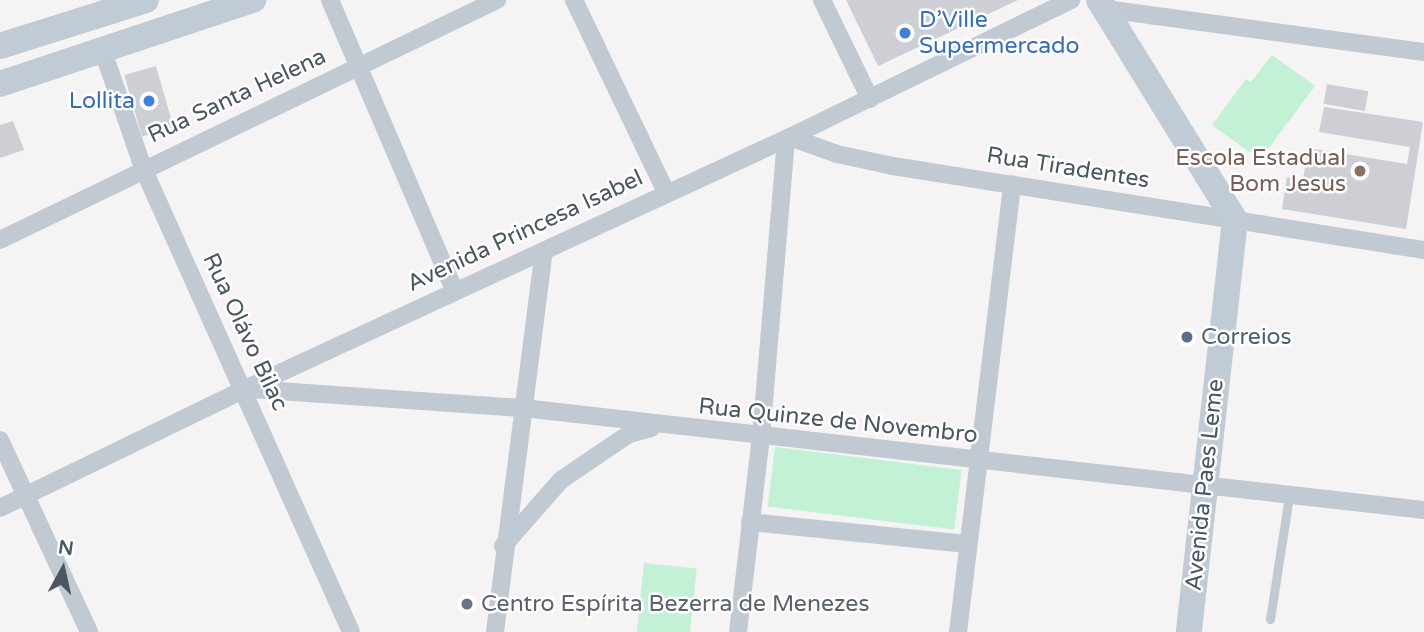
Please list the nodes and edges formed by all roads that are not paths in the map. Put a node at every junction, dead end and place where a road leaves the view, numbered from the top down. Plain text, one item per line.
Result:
1 (146, 0) edge
2 (253, 0) edge
3 (330, 0) edge
4 (497, 0) edge
5 (574, 0) edge
6 (822, 0) edge
7 (1071, 0) edge
8 (1102, 4) edge
9 (88, 9) edge
10 (0, 47) edge
11 (103, 51) junction
12 (1424, 52) edge
13 (356, 68) junction
14 (0, 84) edge
15 (870, 99) junction
16 (788, 138) junction
17 (143, 168) junction
18 (1012, 184) junction
19 (666, 192) junction
20 (1235, 220) junction
21 (0, 240) edge
22 (1424, 250) edge
23 (544, 252) junction
24 (454, 291) junction
25 (245, 389) junction
26 (523, 408) junction
27 (657, 426) junction
28 (761, 437) junction
29 (0, 440) edge
30 (976, 461) junction
31 (1203, 488) junction
32 (27, 495) junction
33 (1289, 496) junction
34 (0, 508) edge
35 (1424, 510) edge
36 (750, 522) junction
37 (967, 544) junction
38 (503, 546) junction
39 (1270, 619) dead end
40 (493, 631) edge
41 (89, 632) edge
42 (351, 632) edge
43 (738, 632) edge
44 (958, 632) edge
45 (1189, 632) edge

1 - 9 street
2 - 11 street
3 - 13 street
4 - 13 street, Rua Santa Helena
5 - 19 street
6 - 15 street
7 - 15 street, Avenida Princesa Isabel
8 - 12 street
8 - 20 street
9 - 10 street
9 - 11 street
11 - 14 street
11 - 17 street, Rua Olávo Bilac
13 - 17 street, Rua Santa Helena
13 - 24 street
15 - 16 street, Avenida Princesa Isabel
16 - 18 street, Rua Tiradentes
16 - 19 street, Avenida Princesa Isabel
16 - 28 street
17 - 21 street, Rua Santa Helena
17 - 25 street, Rua Olávo Bilac
18 - 20 street, Rua Tiradentes
18 - 30 street
19 - 23 street, Avenida Princesa Isabel
20 - 22 street, Rua Tiradentes
20 - 31 street, Avenida Paes Leme
23 - 24 street, Avenida Princesa Isabel
23 - 26 street
24 - 25 street, Avenida Princesa Isabel
25 - 26 street, Rua Quinze de Novembro
25 - 32 street, Avenida Princesa Isabel
25 - 42 street, Rua Olávo Bilac
26 - 27 street, Rua Quinze de Novembro
26 - 38 street
27 - 28 street, Rua Quinze de Novembro
27 - 38 street
28 - 30 street, Rua Quinze de Novembro
28 - 36 street
29 - 32 street
30 - 31 street, Rua Quinze de Novembro
30 - 37 street
31 - 33 street, Rua Quinze de Novembro
31 - 45 street, Avenida Paes Leme
32 - 34 street, Avenida Princesa Isabel
32 - 41 street
33 - 35 street, Rua Quinze de Novembro
33 - 39 lane
36 - 37 street
36 - 43 street
37 - 44 street
38 - 40 street

